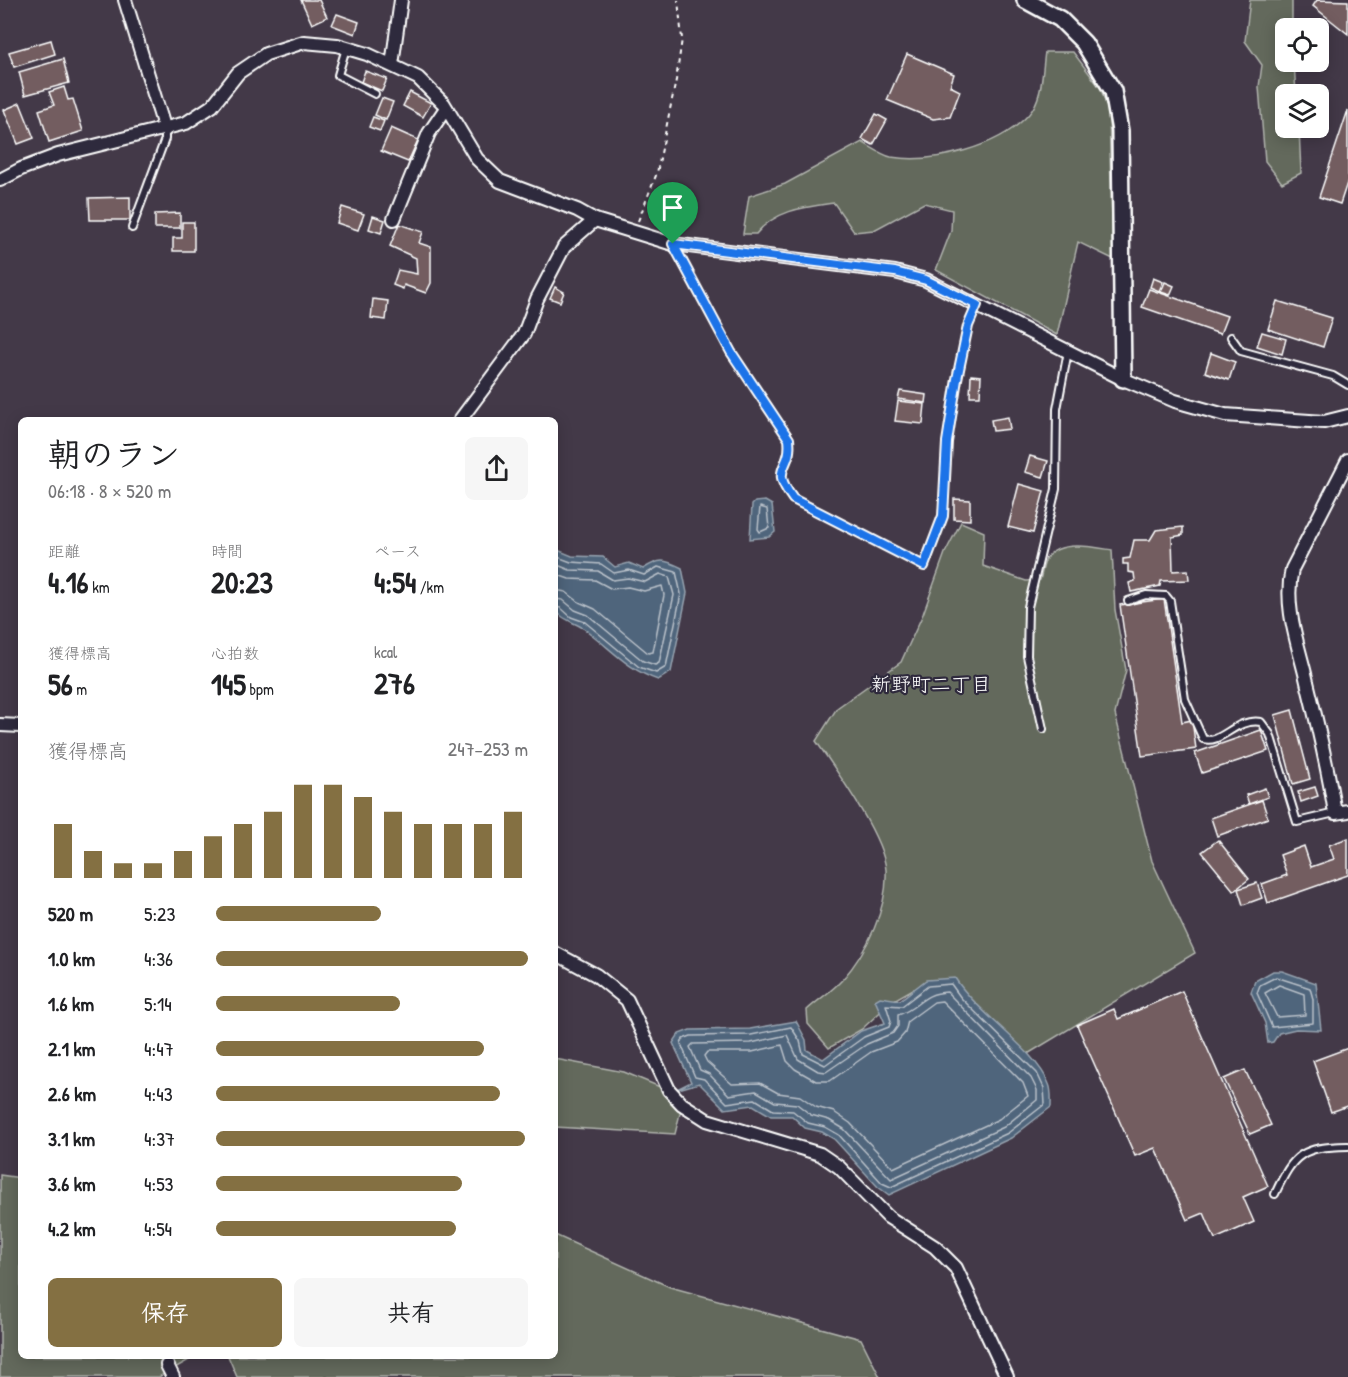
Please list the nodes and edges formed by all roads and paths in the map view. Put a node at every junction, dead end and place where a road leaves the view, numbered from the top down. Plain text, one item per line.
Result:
1 (125, 0) edge
2 (401, 0) edge
3 (678, 0) edge
4 (1025, 0) edge
5 (347, 48) junction
6 (392, 65) junction
7 (375, 94) dead end
8 (446, 108) junction
9 (165, 130) junction
10 (0, 180) edge
11 (394, 219) dead end
12 (595, 220) junction
13 (132, 228) dead end
14 (633, 232) junction
15 (673, 244) junction
16 (977, 305) junction
17 (1232, 337) dead end
18 (1068, 350) junction
19 (1123, 379) junction
20 (1348, 385) edge
21 (1348, 416) edge
22 (462, 417) edge
23 (1348, 460) edge
24 (1128, 601) dead end
25 (0, 725) edge
26 (18, 726) edge
27 (1043, 729) dead end
28 (1348, 811) edge
29 (1335, 813) junction
30 (558, 955) edge
31 (1348, 1146) edge
32 (1275, 1194) dead end
33 (1007, 1377) edge

1 - 9 street
2 - 6 street
3 - 14 path
4 - 19 street
5 - 6 street
5 - 7 lane
5 - 9 street
6 - 8 street
8 - 11 street
8 - 12 street
9 - 10 street
9 - 13 lane
12 - 14 street
12 - 22 street
14 - 15 street
15 - 16 street
15 - 16 path
16 - 18 street
17 - 20 lane
18 - 19 street
18 - 27 lane
19 - 21 street
23 - 29 street
24 - 29 lane
25 - 26 street
28 - 29 street
30 - 33 street
31 - 32 lane

